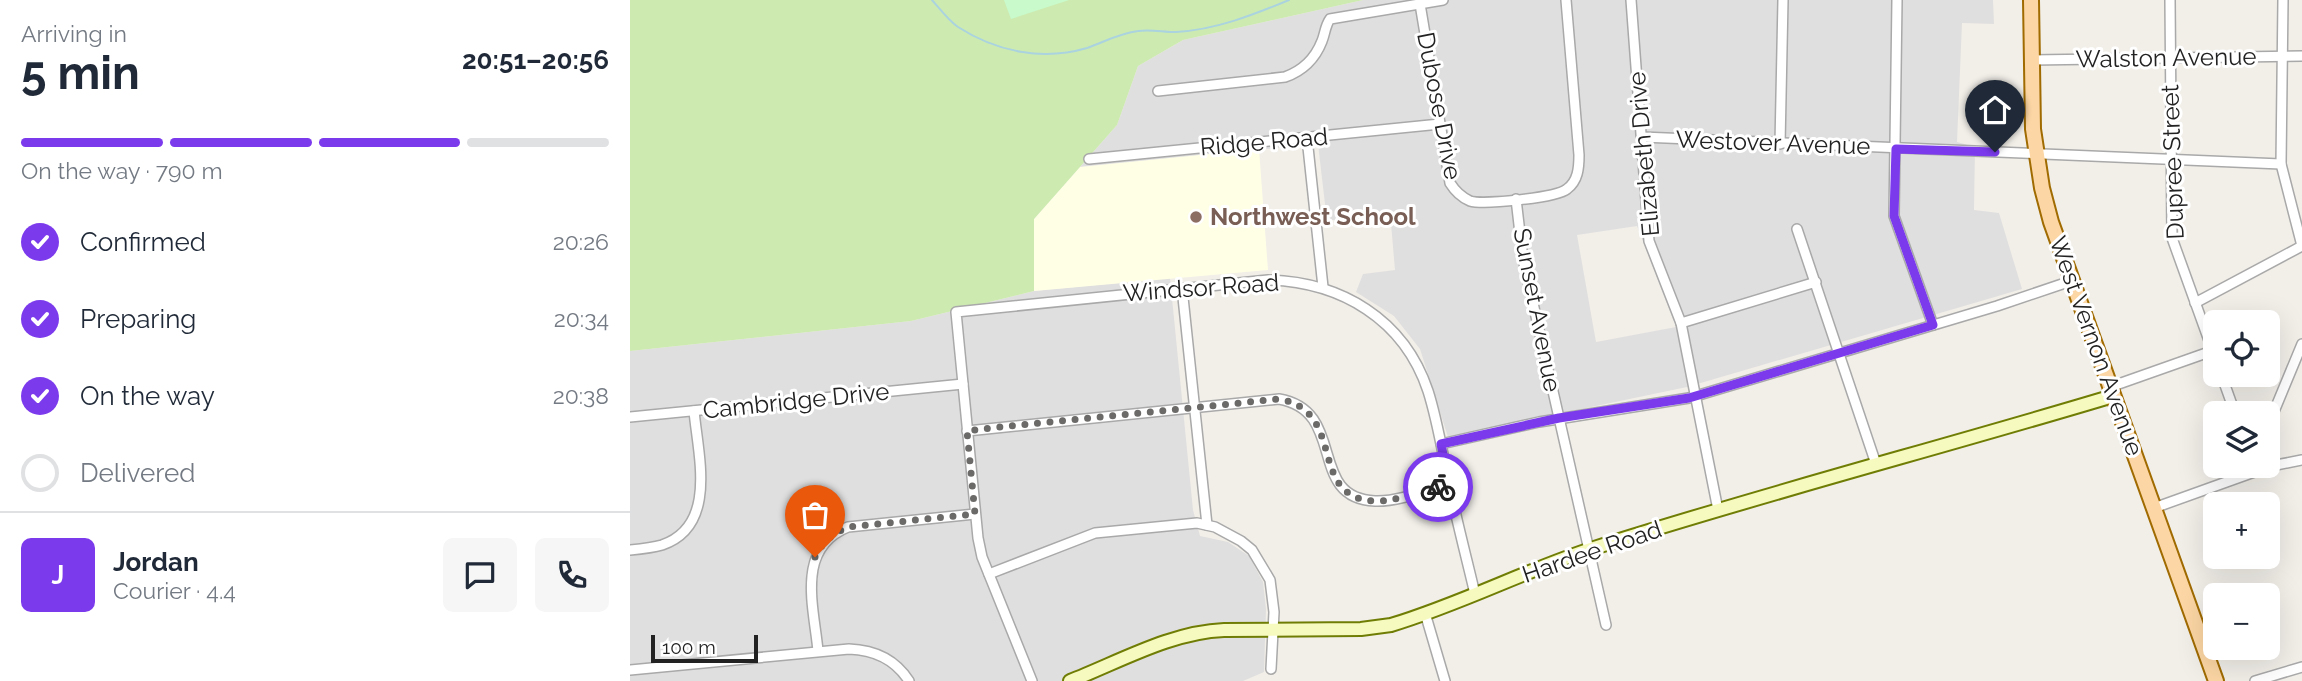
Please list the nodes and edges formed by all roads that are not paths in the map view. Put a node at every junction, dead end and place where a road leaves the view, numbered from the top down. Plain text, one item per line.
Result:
1 (1443, 0) edge
2 (1566, 0) edge
3 (1631, 0) edge
4 (1783, 0) edge
5 (1897, 0) edge
6 (2031, 0) edge
7 (2170, 0) edge
8 (2283, 0) edge
9 (1420, 4) junction
10 (2302, 56) edge
11 (2170, 57) junction
12 (2283, 57) junction
13 (2031, 60) junction
14 (1158, 91) dead end
15 (1440, 124) junction
16 (1642, 137) junction
17 (1307, 138) junction
18 (1780, 144) junction
19 (1896, 149) junction
20 (2036, 153) junction
21 (1089, 159) dead end
22 (2170, 160) junction
23 (2281, 164) junction
24 (1516, 199) junction
25 (1797, 229) dead end
26 (2302, 246) edge
27 (2071, 281) junction
28 (1816, 282) junction
29 (1323, 287) junction
30 (1182, 288) junction
31 (2195, 303) junction
32 (1681, 323) junction
33 (1933, 325) junction
34 (2203, 325) edge
35 (2302, 344) edge
36 (1839, 353) junction
37 (2203, 359) edge
38 (963, 384) junction
39 (2111, 391) junction
40 (1696, 396) junction
41 (2278, 401) edge
42 (1194, 407) junction
43 (694, 411) junction
44 (630, 417) edge
45 (1559, 418) junction
46 (967, 431) junction
47 (1441, 444) junction
48 (2302, 460) edge
49 (1876, 464) junction
50 (2280, 464) edge
51 (2230, 478) edge
52 (1449, 484) junction
53 (2154, 508) junction
54 (1718, 510) junction
55 (975, 514) junction
56 (1207, 525) junction
57 (630, 550) edge
58 (1589, 550) junction
59 (989, 574) junction
60 (1475, 594) junction
61 (1425, 613) junction
62 (1606, 625) dead end
63 (1272, 630) junction
64 (818, 651) junction
65 (2302, 667) edge
66 (1271, 669) dead end
67 (630, 670) edge
68 (909, 681) edge
69 (1032, 681) edge
70 (1070, 681) edge
71 (1444, 681) edge
72 (2216, 681) edge
73 (2255, 681) edge

1 - 9 street
2 - 24 street, Dubose Drive
3 - 16 street, Elizabeth Drive
4 - 18 street
5 - 19 street
6 - 13 main road, West Vernon Avenue
7 - 11 street, Dupree Street
8 - 12 street
9 - 14 street
9 - 15 street, Dubose Drive
10 - 12 street, Walston Avenue
11 - 12 street, Walston Avenue
11 - 13 street, Walston Avenue
11 - 22 street, Dupree Street
12 - 23 street
13 - 20 main road, West Vernon Avenue
15 - 17 street, Ridge Road
15 - 24 street, Dubose Drive
16 - 18 street, Westover Avenue
16 - 32 street, Elizabeth Drive
17 - 21 street, Ridge Road
17 - 29 street
18 - 19 street, Westover Avenue
19 - 20 street, Westover Avenue
19 - 33 street
20 - 22 street, Westover Avenue
20 - 27 main road, West Vernon Avenue
22 - 23 street, Westover Avenue
22 - 31 street, Dupree Street
23 - 26 street
24 - 45 street, Sunset Avenue
25 - 28 street
26 - 31 street
27 - 33 street
27 - 39 main road, West Vernon Avenue
28 - 32 street
28 - 36 street
29 - 30 street, Windsor Road
29 - 47 street, Windsor Road
30 - 38 street, Windsor Road
30 - 42 street
31 - 34 street, Dupree Street
32 - 40 street, Elizabeth Drive
33 - 36 street
35 - 41 street
36 - 40 street
36 - 49 street
37 - 39 street, Hardee Road
38 - 43 street, Cambridge Drive
38 - 46 street
39 - 49 street, Hardee Road
39 - 53 main road, West Vernon Avenue
40 - 45 street
40 - 54 street, Elizabeth Drive
42 - 46 street
42 - 52 street
42 - 56 street
43 - 44 street, Cambridge Drive
43 - 57 street
45 - 47 street
45 - 58 street, Sunset Avenue
46 - 55 street
47 - 52 street, Windsor Road
48 - 50 street
49 - 54 street, Hardee Road
51 - 53 street
52 - 60 street, Windsor Road
53 - 72 main road, West Vernon Avenue
54 - 58 street, Hardee Road
55 - 59 street
55 - 64 street
56 - 59 street
56 - 63 street
58 - 60 street, Hardee Road
58 - 62 street, Sunset Avenue
59 - 69 street
60 - 61 street, Hardee Road
61 - 63 street, Hardee Road
61 - 71 street
63 - 66 street
63 - 70 street, Hardee Road
64 - 67 street
64 - 68 street
65 - 73 street

